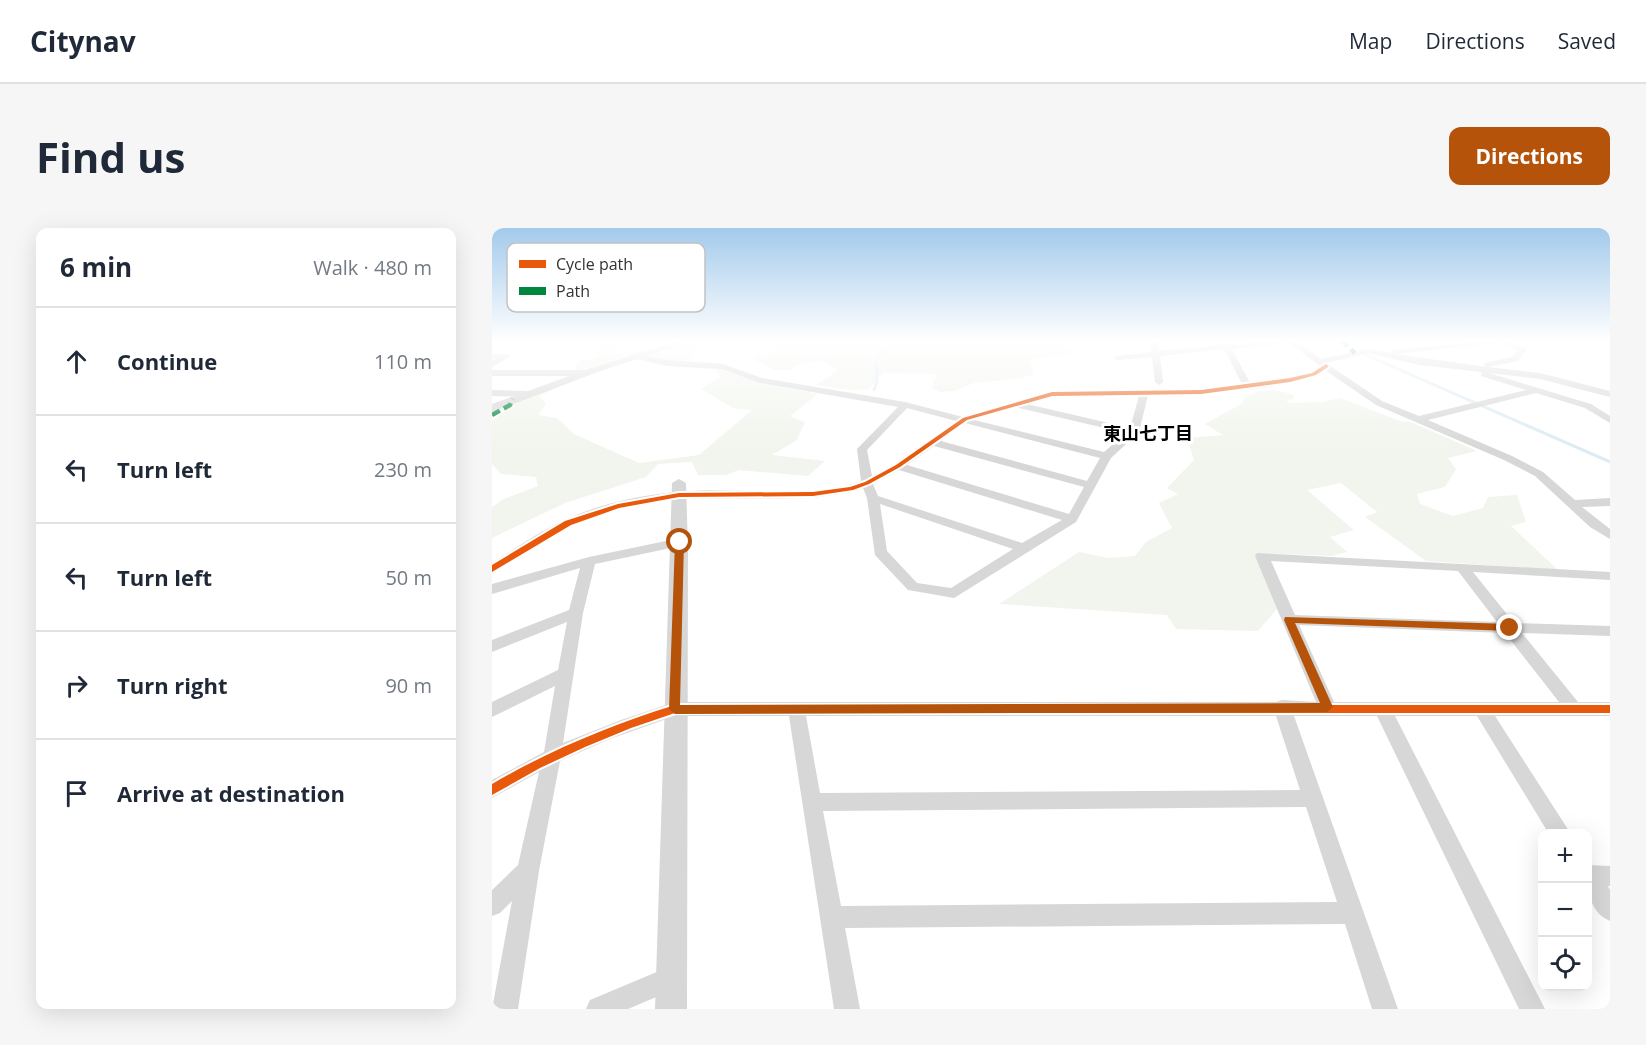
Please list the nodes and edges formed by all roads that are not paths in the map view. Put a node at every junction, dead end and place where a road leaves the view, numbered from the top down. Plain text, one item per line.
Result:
1 (576, 376) edge
2 (750, 376) edge
3 (1158, 376) edge
4 (1242, 376) edge
5 (1305, 376) edge
6 (1339, 376) edge
7 (1492, 376) edge
8 (1542, 376) edge
9 (1159, 382) dead end
10 (1248, 387) junction
11 (1610, 387) edge
12 (1590, 389) junction
13 (1535, 390) junction
14 (492, 393) edge
15 (1144, 393) junction
16 (526, 394) junction
17 (1610, 394) edge
18 (1016, 404) junction
19 (905, 405) junction
20 (492, 408) edge
21 (965, 419) junction
22 (1416, 420) junction
23 (1610, 420) edge
24 (1134, 432) junction
25 (933, 442) junction
26 (1106, 456) junction
27 (898, 466) junction
28 (867, 483) junction
29 (1090, 485) junction
30 (679, 489) junction
31 (873, 498) junction
32 (1610, 502) edge
33 (1571, 504) junction
34 (1072, 519) junction
35 (1610, 535) edge
36 (680, 542) junction
37 (1023, 548) junction
38 (589, 561) junction
39 (492, 569) edge
40 (1463, 569) junction
41 (1610, 576) edge
42 (492, 589) edge
43 (576, 613) junction
44 (1289, 620) junction
45 (1510, 628) junction
46 (1610, 631) edge
47 (492, 646) edge
48 (565, 674) junction
49 (1282, 707) junction
50 (1327, 707) junction
51 (796, 708) junction
52 (1382, 708) junction
53 (1480, 708) junction
54 (1573, 708) junction
55 (675, 709) junction
56 (1610, 709) edge
57 (492, 710) edge
58 (552, 757) junction
59 (492, 790) edge
60 (1313, 798) junction
61 (812, 802) junction
62 (1558, 829) edge
63 (528, 871) junction
64 (1592, 875) edge
65 (1610, 876) edge
66 (1592, 881) edge
67 (492, 905) edge
68 (1610, 910) edge
69 (1352, 913) junction
70 (830, 917) junction
71 (671, 978) junction
72 (505, 1009) edge
73 (600, 1009) edge
74 (671, 1009) edge
75 (847, 1009) edge
76 (1385, 1009) edge
77 (1532, 1009) edge

1 - 16 street
2 - 19 street
3 - 9 street
4 - 10 street
5 - 10 street
6 - 22 street
7 - 13 street
8 - 12 street
10 - 15 street
11 - 12 street
12 - 17 street
13 - 22 street
13 - 23 street
14 - 16 street
15 - 18 street
15 - 24 street
16 - 20 street
18 - 21 street
18 - 24 street
19 - 21 street
19 - 28 street
21 - 25 street
21 - 26 street
22 - 33 street
24 - 26 street
25 - 27 street
25 - 29 street
26 - 29 street
27 - 28 street
27 - 34 street
28 - 30 street
28 - 31 street
29 - 34 street
30 - 36 street
30 - 39 street
31 - 37 street
31 - 37 street
32 - 33 street
33 - 35 street
34 - 37 street
36 - 38 street
36 - 55 street
38 - 42 street
38 - 43 street
40 - 41 street
40 - 44 street
40 - 45 street
43 - 47 street
43 - 48 street
44 - 45 street
44 - 50 street
45 - 46 street
45 - 54 street
48 - 57 street
48 - 58 street
49 - 50 street
49 - 51 street
49 - 60 street
50 - 52 street
51 - 55 street
51 - 61 street
52 - 53 street
52 - 77 street
53 - 54 street
53 - 62 street
54 - 56 street
55 - 58 street
55 - 71 street
58 - 59 street
58 - 63 street
60 - 61 street
60 - 69 street
61 - 70 street
63 - 67 street
63 - 72 street
64 - 65 street
66 - 68 street
69 - 70 street
69 - 76 street
70 - 75 street
71 - 73 street
71 - 74 street

